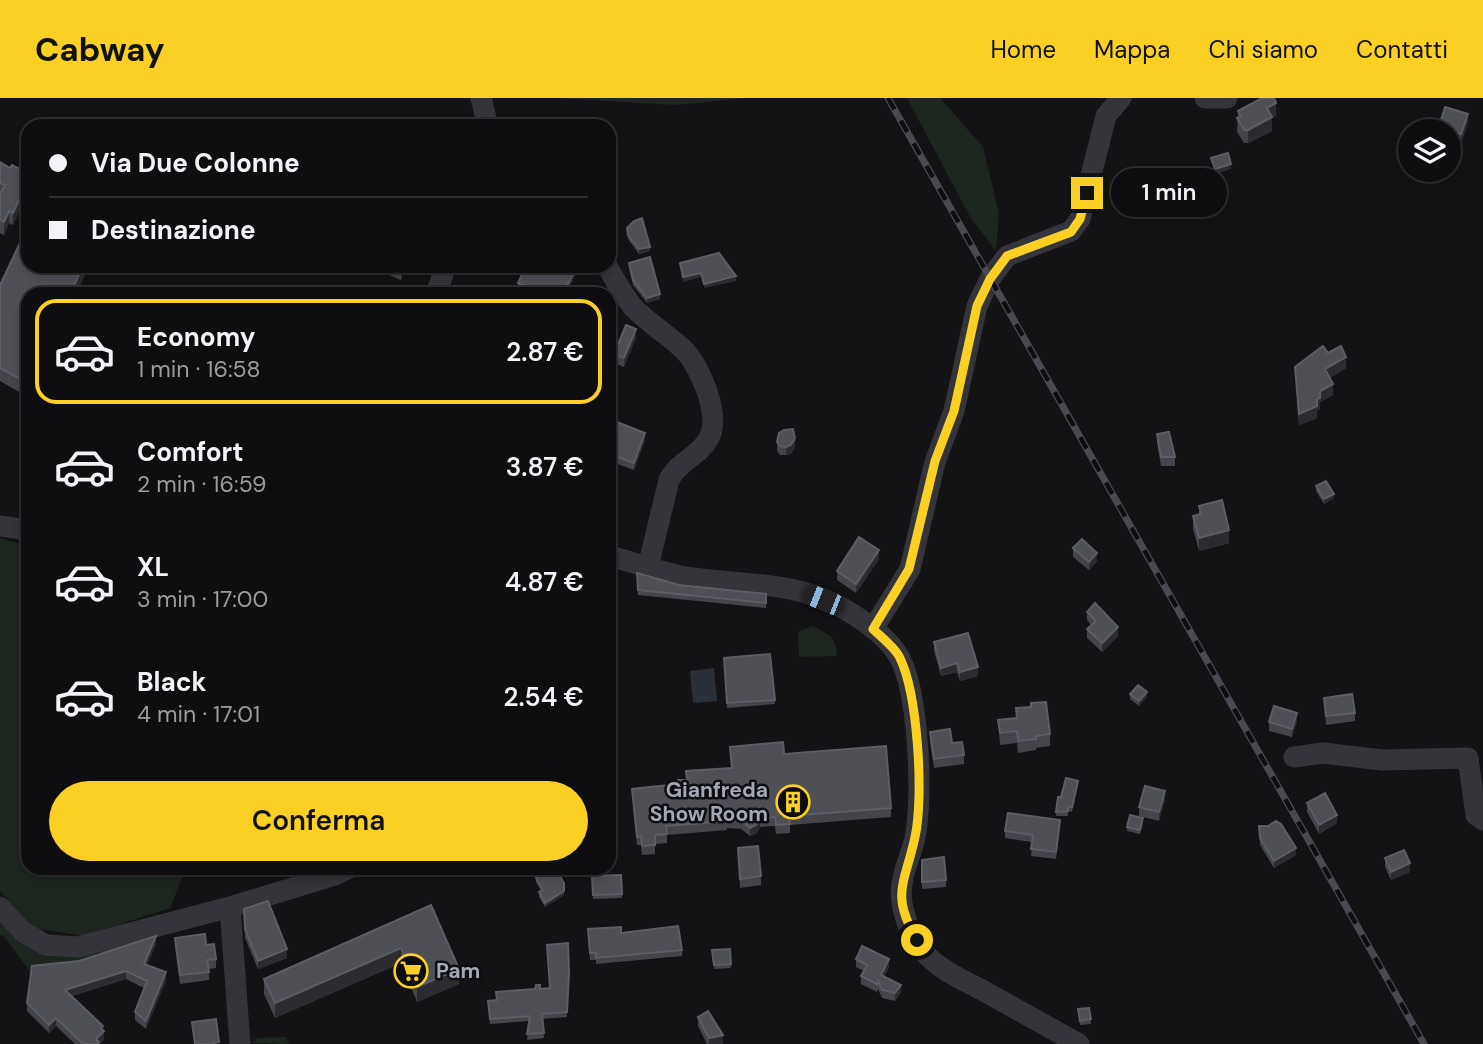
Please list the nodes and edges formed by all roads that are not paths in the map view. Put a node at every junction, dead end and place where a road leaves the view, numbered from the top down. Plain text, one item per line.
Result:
1 (481, 98) edge
2 (1121, 98) edge
3 (1205, 98) edge
4 (1227, 98) edge
5 (486, 119) edge
6 (611, 273) edge
7 (0, 526) edge
8 (21, 529) edge
9 (616, 558) edge
10 (648, 566) junction
11 (873, 629) junction
12 (1293, 757) dead end
13 (1483, 820) edge
14 (335, 875) edge
15 (0, 906) edge
16 (230, 907) junction
17 (240, 1044) edge
18 (1079, 1044) edge

1 - 5 street
2 - 11 street
3 - 4 street
6 - 10 street
7 - 8 street
9 - 10 street
10 - 11 street
11 - 18 street
12 - 13 street
14 - 16 street
15 - 16 street
16 - 17 street

